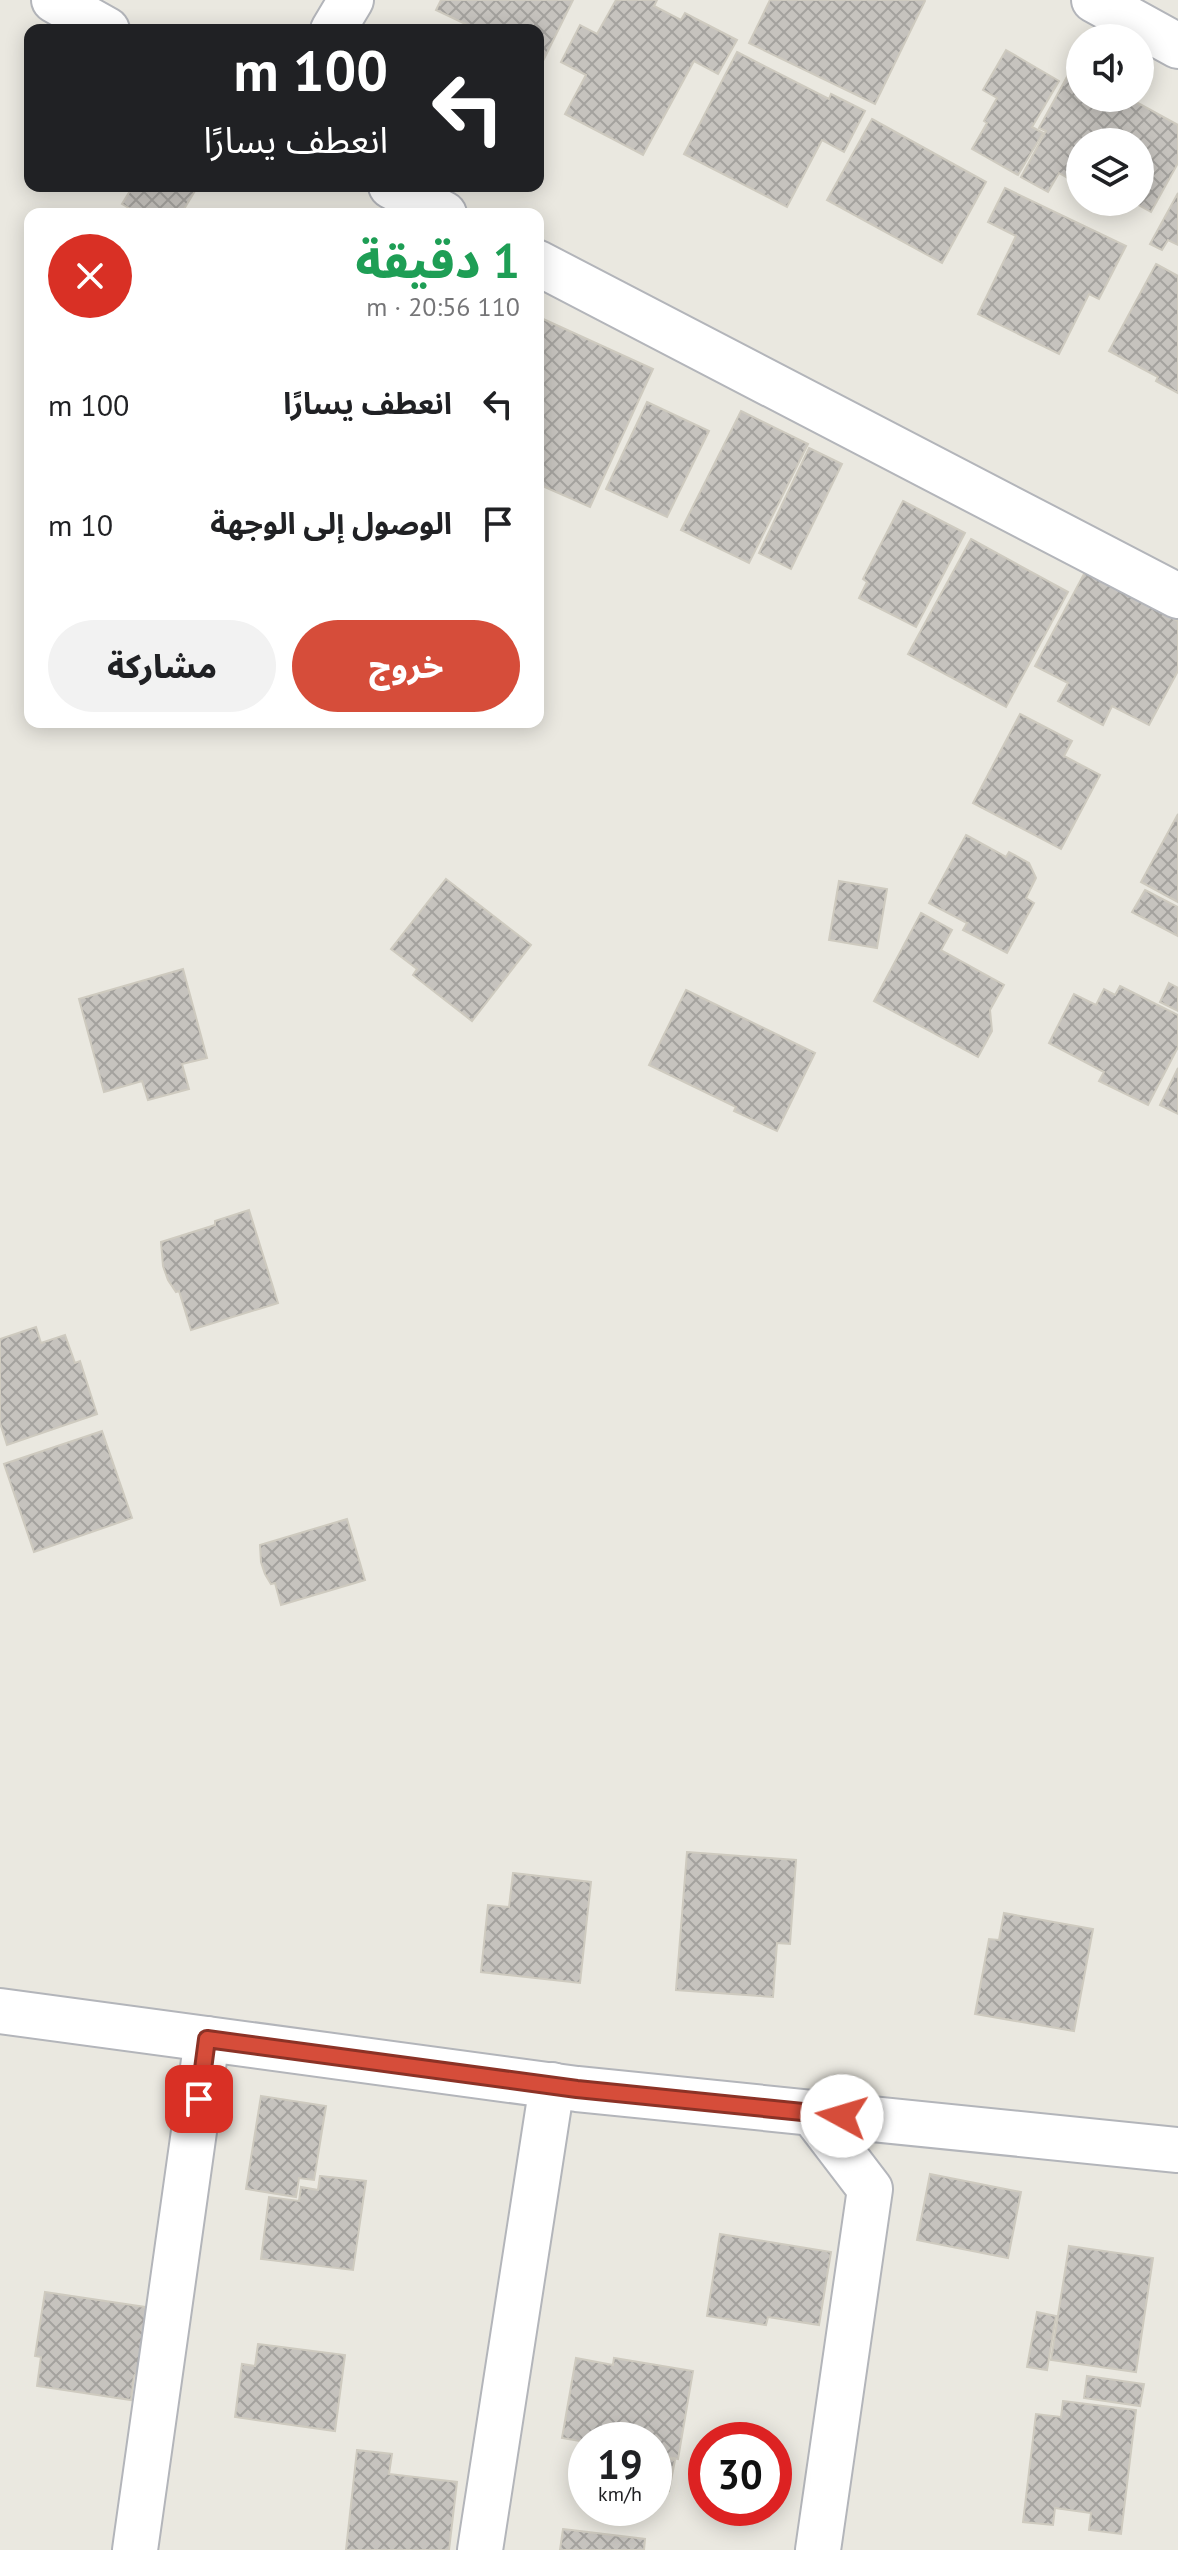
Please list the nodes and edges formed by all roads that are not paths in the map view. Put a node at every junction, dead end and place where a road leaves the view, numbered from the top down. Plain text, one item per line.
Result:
1 (54, 0) edge
2 (351, 0) edge
3 (1094, 0) edge
4 (96, 24) edge
5 (337, 24) edge
6 (1178, 46) edge
7 (402, 192) edge
8 (433, 208) edge
9 (544, 266) edge
10 (1178, 596) edge
11 (0, 2011) edge
12 (207, 2039) junction
13 (552, 2085) junction
14 (812, 2113) junction
15 (1178, 2150) edge
16 (135, 2550) edge
17 (480, 2550) edge
18 (818, 2550) edge

1 - 4 street
2 - 5 street
3 - 6 street
7 - 8 street
9 - 10 street
11 - 12 street
12 - 13 street
12 - 16 street
13 - 14 street
13 - 17 street
14 - 15 street
14 - 18 street

